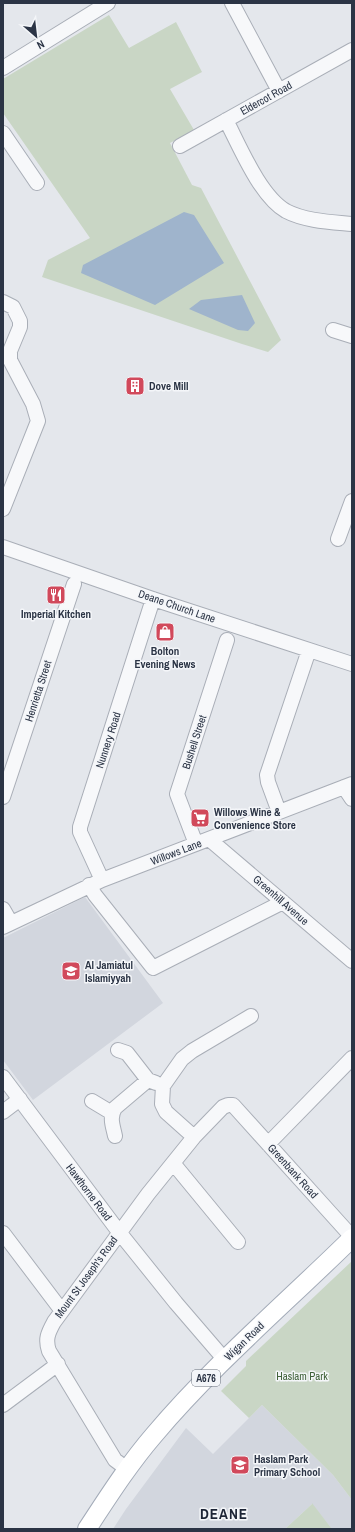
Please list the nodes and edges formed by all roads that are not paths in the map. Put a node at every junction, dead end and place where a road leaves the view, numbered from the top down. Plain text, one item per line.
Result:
1 (108, 3) edge
2 (232, 3) edge
3 (350, 54) edge
4 (3, 68) edge
5 (279, 91) junction
6 (226, 120) junction
7 (3, 133) edge
8 (180, 146) dead end
9 (37, 183) dead end
10 (352, 224) edge
11 (3, 302) edge
12 (334, 330) dead end
13 (352, 336) edge
14 (6, 359) edge
15 (352, 501) edge
16 (3, 509) edge
17 (338, 539) dead end
18 (3, 547) edge
19 (74, 584) dead end
20 (153, 599) junction
21 (227, 640) dead end
22 (309, 650) junction
23 (352, 664) edge
24 (348, 785) edge
25 (3, 797) edge
26 (352, 799) edge
27 (279, 812) junction
28 (209, 839) junction
29 (196, 844) junction
30 (96, 883) junction
31 (283, 902) junction
32 (3, 909) edge
33 (7, 925) edge
34 (352, 961) edge
35 (251, 1016) dead end
36 (118, 1050) dead end
37 (352, 1058) edge
38 (3, 1077) edge
39 (148, 1080) junction
40 (163, 1086) junction
41 (20, 1099) junction
42 (92, 1101) dead end
43 (233, 1105) joint
44 (3, 1112) edge
45 (112, 1113) junction
46 (115, 1136) dead end
47 (194, 1137) junction
48 (268, 1144) junction
49 (173, 1163) junction
50 (119, 1232) junction
51 (3, 1233) edge
52 (352, 1237) edge
53 (238, 1242) dead end
54 (62, 1311) junction
55 (225, 1360) junction
56 (58, 1364) junction
57 (3, 1405) edge
58 (127, 1469) junction
59 (87, 1529) edge

1 - 4 street
2 - 5 street
3 - 5 street, Eldercot Road
5 - 6 street, Eldercot Road
6 - 8 street, Eldercot Road
6 - 10 street
7 - 9 street
11 - 14 street
12 - 13 street
14 - 16 street
15 - 17 street
18 - 20 street, Deane Church Lane
19 - 25 street, Henrietta Street
20 - 22 street, Deane Church Lane
20 - 30 street, Nunnery Road
21 - 29 street, Bushell Street
22 - 23 street, Deane Church Lane
22 - 27 street
24 - 26 street
24 - 27 street, Willows Lane
27 - 28 street, Willows Lane
28 - 29 street, Willows Lane
28 - 31 street, Greenhill Avenue
29 - 30 street, Willows Lane
30 - 31 street
30 - 33 street, Willows Lane
31 - 34 street, Greenhill Avenue
32 - 33 street
35 - 40 street
36 - 39 street
37 - 48 street
38 - 41 street, Hawthorne Road
39 - 40 street
39 - 45 street
40 - 47 street
41 - 44 street
41 - 50 street, Hawthorne Road
42 - 45 street
43 - 47 street, Mount St Joseph's Road
43 - 48 street, Greenbank Road
45 - 46 street
47 - 49 street, Mount St Joseph's Road
48 - 52 street, Greenbank Road
49 - 50 street, Mount St Joseph's Road
49 - 53 street
50 - 54 street, Mount St Joseph's Road
50 - 55 street, Hawthorne Road
51 - 54 street
52 - 55 main road, Wigan Road / A676
54 - 56 street, Mount St Joseph's Road
55 - 58 main road, Wigan Road / A676
56 - 57 street
56 - 58 street, Mount St Joseph's Road
58 - 59 main road, Wigan Road / A676

